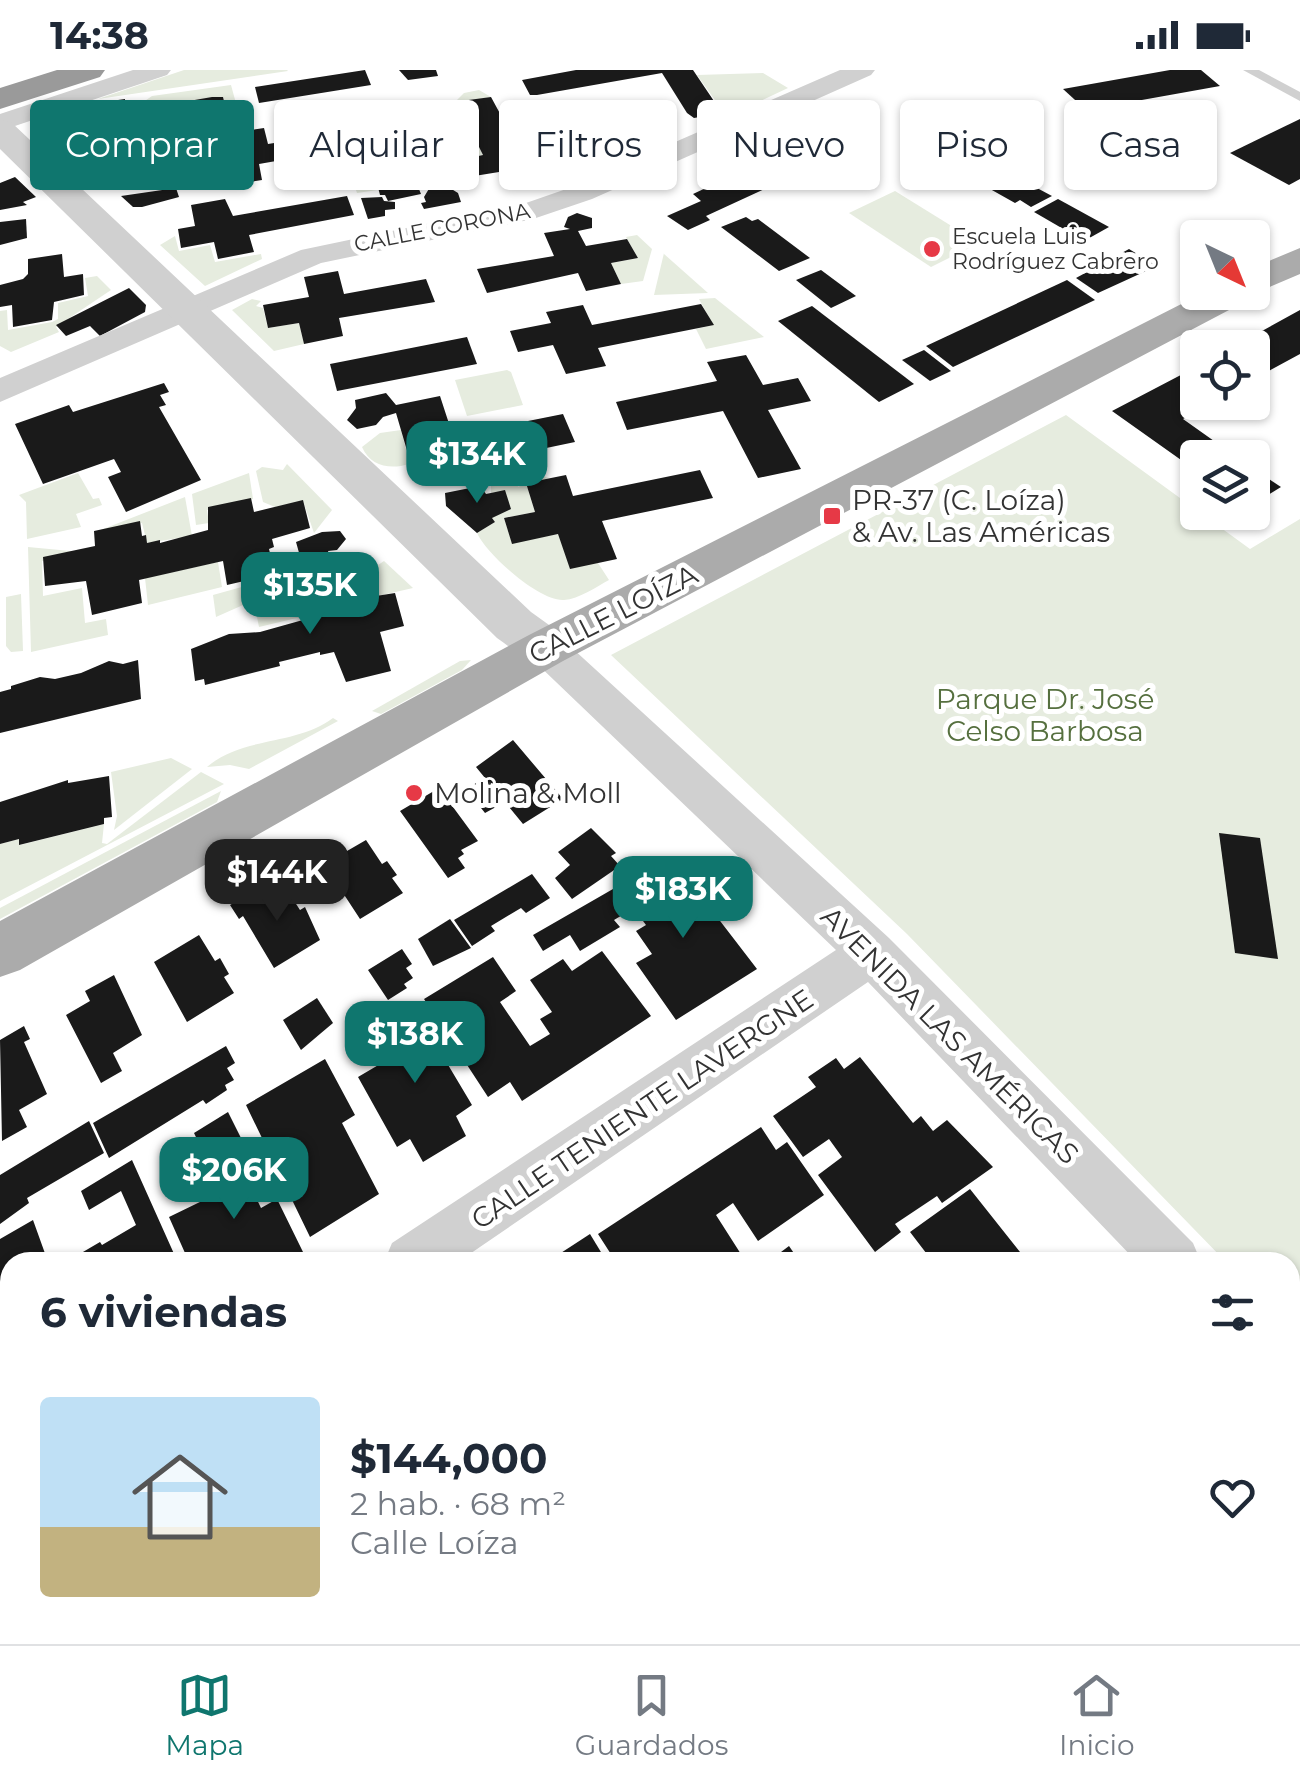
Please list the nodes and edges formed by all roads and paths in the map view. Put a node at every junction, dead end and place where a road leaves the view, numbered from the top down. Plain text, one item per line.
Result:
1 (11, 70) edge
2 (89, 70) edge
3 (158, 70) edge
4 (795, 70) edge
5 (862, 70) edge
6 (1249, 70) edge
7 (0, 74) edge
8 (824, 86) junction
9 (1300, 96) edge
10 (0, 99) edge
11 (0, 126) edge
12 (1300, 259) edge
13 (1270, 275) edge
14 (186, 309) junction
15 (1200, 310) edge
16 (0, 392) edge
17 (546, 648) junction
18 (0, 951) edge
19 (872, 952) junction
20 (425, 1252) edge
21 (1164, 1252) edge

1 - 7 highway
2 - 10 highway
3 - 11 street
4 - 8 street
5 - 8 street, CALLE CORONA
6 - 9 lane
8 - 14 street, CALLE CORONA
11 - 14 street
12 - 13 main road
14 - 16 street, CALLE CORONA
14 - 17 street
15 - 17 main road, CALLE LOÍZA
17 - 18 main road, CALLE LOÍZA
17 - 19 street, AVENIDA LAS AMÉRICAS
19 - 20 street, CALLE TENIENTE LAVERGNE
19 - 21 street, AVENIDA LAS AMÉRICAS

